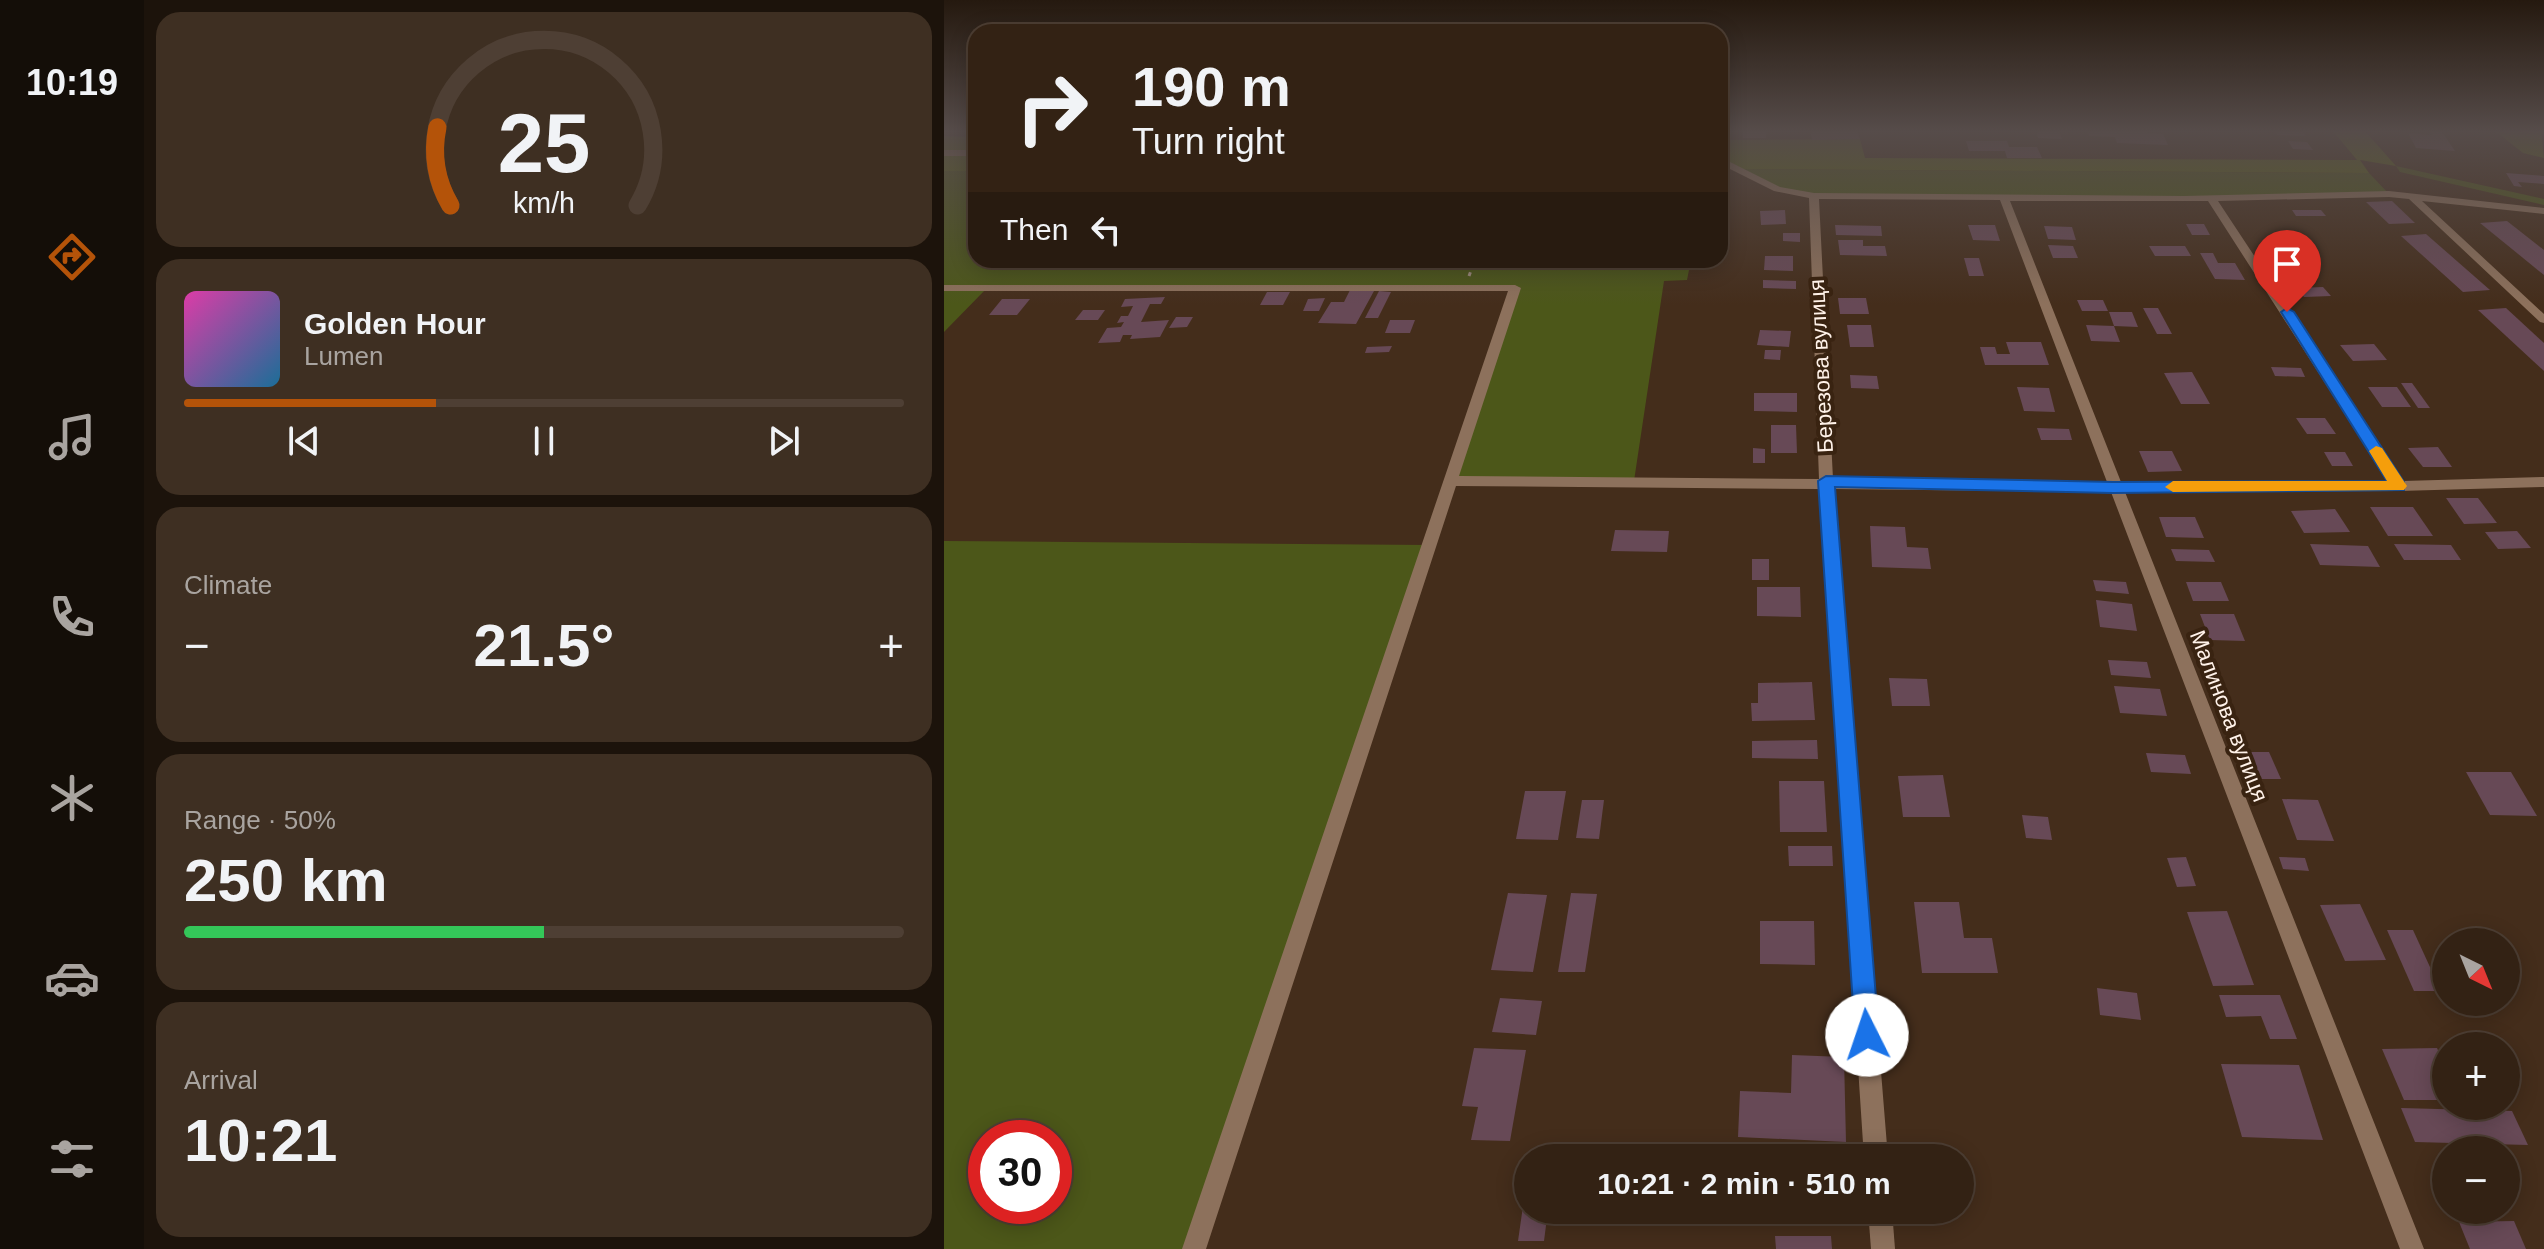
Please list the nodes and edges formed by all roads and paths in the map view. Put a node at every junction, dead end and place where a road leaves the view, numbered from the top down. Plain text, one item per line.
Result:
1 (1776, 188) edge
2 (1814, 196) junction
3 (2412, 197) junction
4 (2211, 198) junction
5 (2004, 199) junction
6 (2544, 211) edge
7 (944, 288) edge
8 (2544, 320) edge
9 (1457, 481) dead end
10 (1826, 481) junction
11 (2544, 482) edge
12 (2399, 486) junction
13 (2113, 487) junction
14 (1875, 1144) edge
15 (1881, 1224) edge
16 (1194, 1249) edge
17 (1883, 1249) edge
18 (2412, 1249) edge

1 - 2 street
2 - 5 street
2 - 10 street, Березова вулиця
3 - 4 street
3 - 6 street
3 - 8 street
4 - 5 street
4 - 12 street
5 - 13 street, Малинова вулиця
7 - 16 street
9 - 10 street
10 - 13 street
10 - 14 street, Березова вулиця
11 - 12 street
12 - 13 street
13 - 18 street, Малинова вулиця
15 - 17 street

